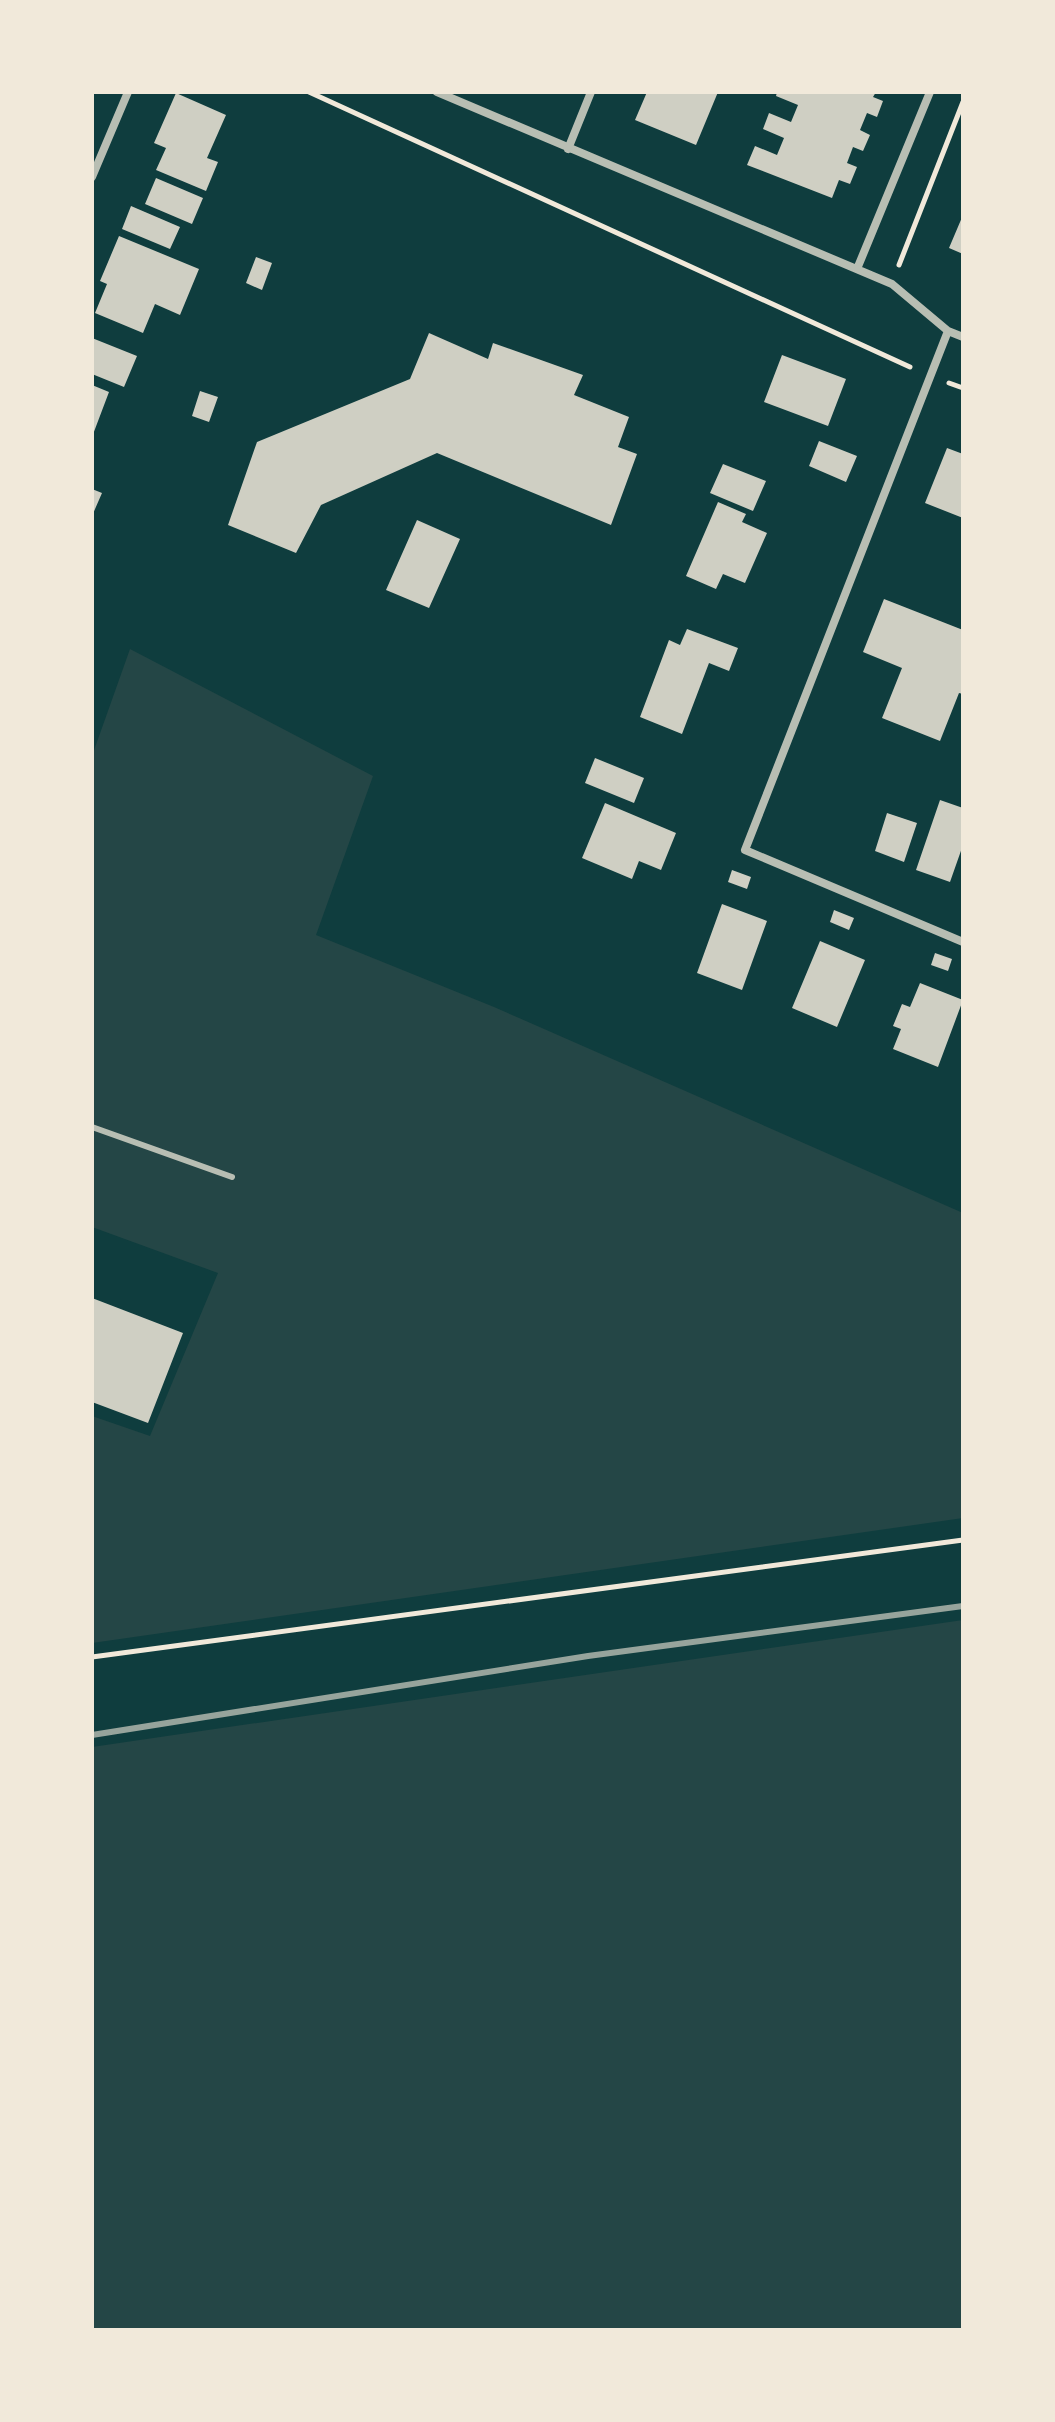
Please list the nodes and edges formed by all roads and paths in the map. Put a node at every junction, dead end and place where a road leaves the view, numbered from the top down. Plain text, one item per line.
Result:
1 (128, 92) edge
2 (309, 92) edge
3 (437, 92) edge
4 (591, 92) edge
5 (930, 92) edge
6 (963, 102) edge
7 (568, 149) junction
8 (92, 177) edge
9 (857, 269) junction
10 (892, 284) junction
11 (948, 331) junction
12 (963, 337) edge
13 (931, 376) junction
14 (963, 388) edge
15 (963, 942) edge
16 (92, 1127) edge
17 (232, 1177) dead end
18 (963, 1540) edge
19 (92, 1657) edge

1 - 8 street
2 - 13 path
3 - 7 street
4 - 7 street
5 - 9 street
6 - 10 path
7 - 9 street
9 - 10 street
10 - 11 street
11 - 12 street
11 - 13 street
13 - 14 path
13 - 15 street
16 - 17 lane
18 - 19 path

